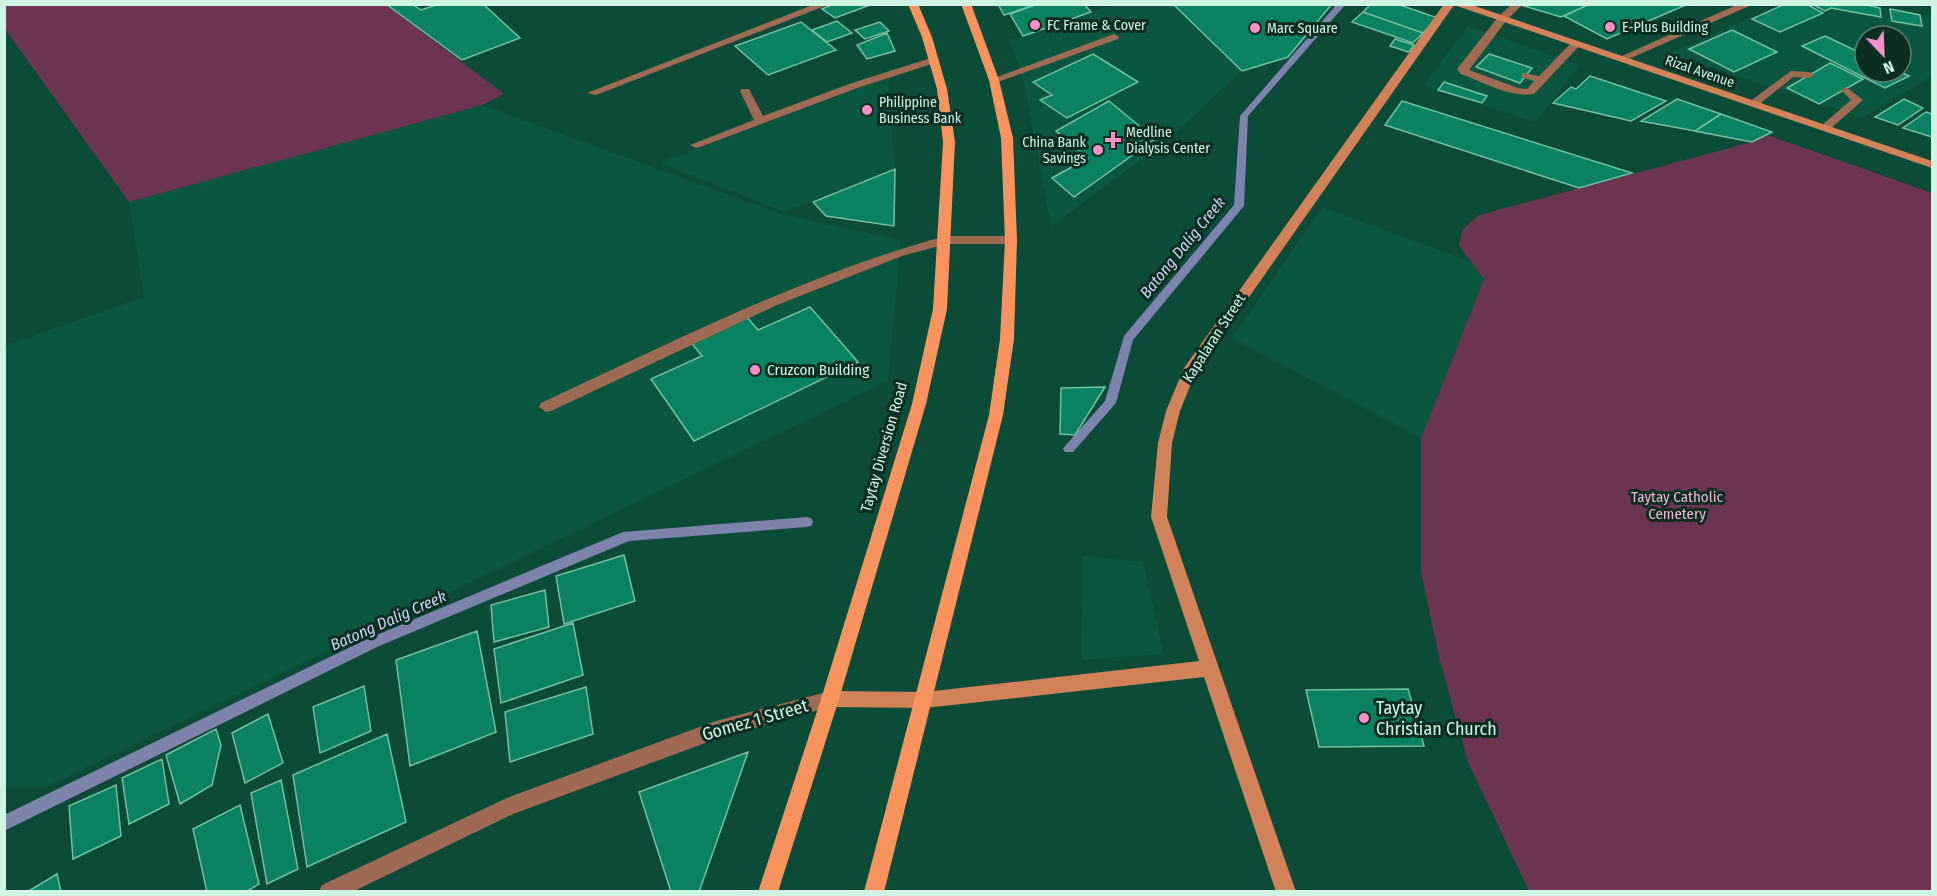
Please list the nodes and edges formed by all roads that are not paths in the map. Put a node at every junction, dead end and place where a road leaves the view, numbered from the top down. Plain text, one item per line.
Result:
1 (825, 4) edge
2 (914, 4) edge
3 (966, 4) edge
4 (1449, 4) edge
5 (1458, 4) edge
6 (1518, 4) edge
7 (1749, 4) edge
8 (1502, 19) junction
9 (1114, 37) dead end
10 (1576, 44) junction
11 (1620, 59) junction
12 (934, 60) junction
13 (1526, 75) dead end
14 (1809, 75) dead end
15 (994, 80) junction
16 (1541, 80) junction
17 (1846, 90) dead end
18 (745, 91) dead end
19 (592, 93) dead end
20 (1754, 104) junction
21 (760, 121) junction
22 (1825, 128) junction
23 (696, 145) dead end
24 (1932, 165) edge
25 (946, 240) junction
26 (1011, 240) junction
27 (546, 407) dead end
28 (1210, 668) junction
29 (830, 699) junction
30 (925, 700) junction
31 (329, 891) edge
32 (768, 891) edge
33 (874, 891) edge
34 (1286, 891) edge

1 - 19 street
2 - 12 main road, Taytay Diversion Road
3 - 15 main road
4 - 28 street, Kapalaran Street
5 - 8 street, Rizal Avenue
6 - 8 street
7 - 11 street
8 - 10 street, Rizal Avenue
8 - 16 street
9 - 15 street
10 - 11 street, Rizal Avenue
10 - 16 street
11 - 20 street, Rizal Avenue
12 - 21 street
12 - 25 main road, Taytay Diversion Road
13 - 16 street
14 - 20 street
15 - 26 main road
17 - 22 street
18 - 21 street
20 - 22 street, Rizal Avenue
21 - 23 street
22 - 24 street, Rizal Avenue
25 - 26 street
25 - 27 street
25 - 29 main road, Taytay Diversion Road
26 - 30 main road
28 - 30 street, Gomez 1 Street
28 - 34 street, Kapalaran Street
29 - 30 street, Gomez 1 Street
29 - 31 street, Gomez 1 Street
29 - 32 main road, Taytay Diversion Road
30 - 33 main road

